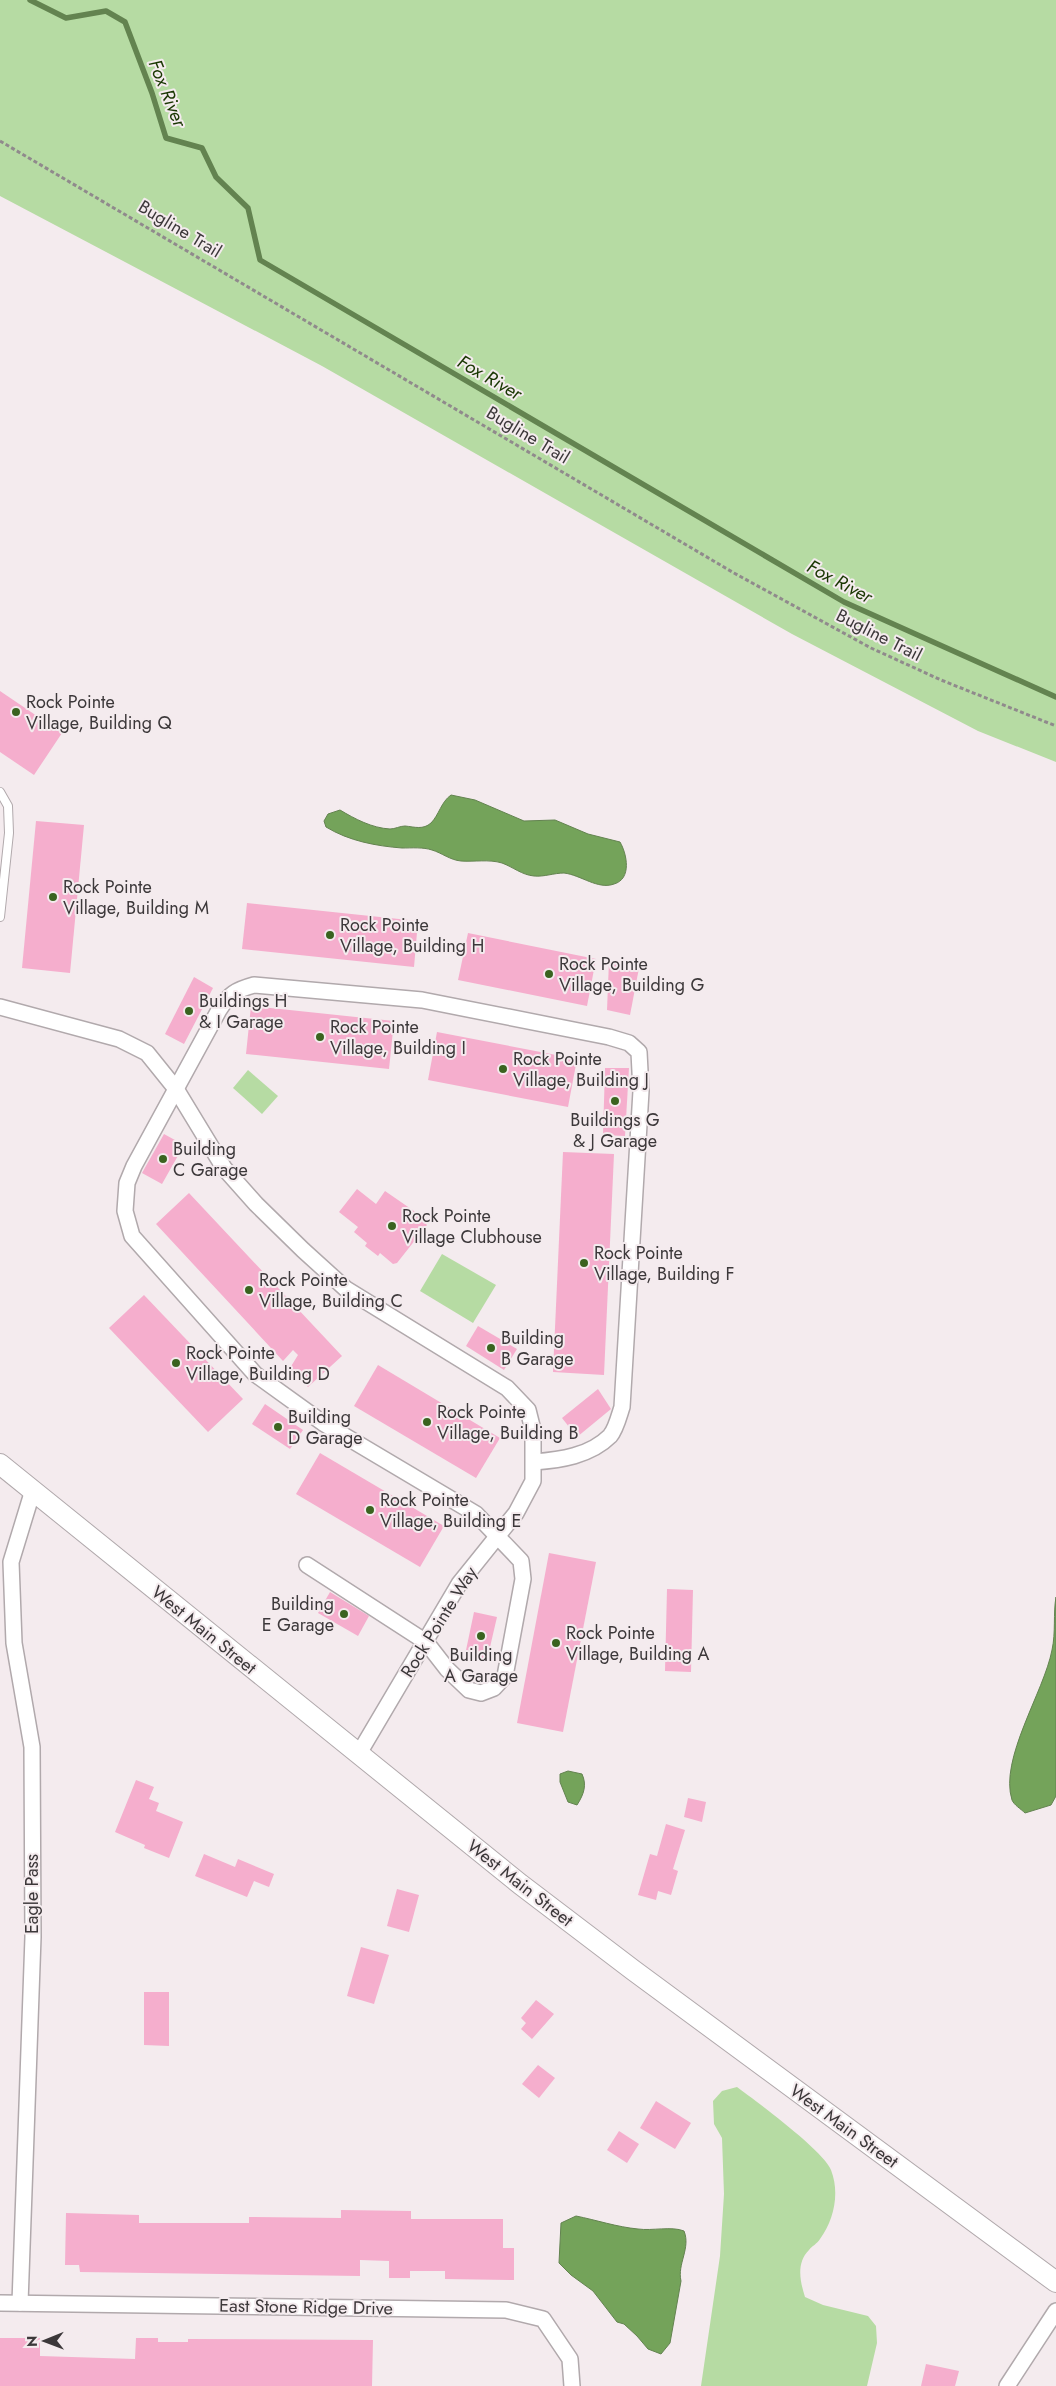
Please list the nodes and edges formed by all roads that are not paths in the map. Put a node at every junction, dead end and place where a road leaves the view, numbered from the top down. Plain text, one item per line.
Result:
1 (0, 792) edge
2 (0, 917) edge
3 (0, 1007) edge
4 (176, 1089) junction
5 (534, 1462) junction
6 (0, 1464) edge
7 (33, 1490) junction
8 (497, 1536) junction
9 (307, 1565) dead end
10 (426, 1642) junction
11 (358, 1755) junction
12 (1056, 2282) edge
13 (0, 2303) edge
14 (20, 2303) junction
15 (1056, 2311) edge
16 (572, 2386) edge
17 (1007, 2386) edge

1 - 2 lane
3 - 4 street, Rock Pointe Way
4 - 5 street, Rock Pointe Way
4 - 5 street
4 - 8 street
5 - 8 street, Rock Pointe Way
6 - 7 main road, West Main Street
7 - 11 main road, West Main Street
7 - 14 street, Eagle Pass
8 - 10 street, Rock Pointe Way
8 - 10 street
9 - 10 street
10 - 11 street, Rock Pointe Way
11 - 12 main road, West Main Street
13 - 14 street, East Stone Ridge Drive
14 - 16 street, East Stone Ridge Drive
15 - 17 street

